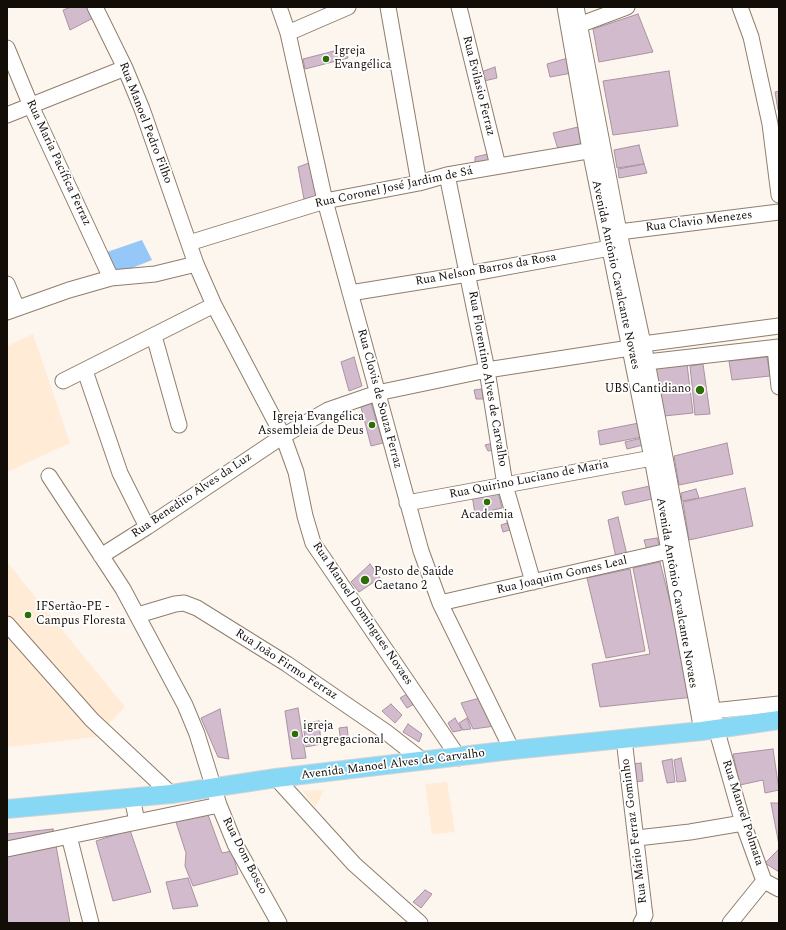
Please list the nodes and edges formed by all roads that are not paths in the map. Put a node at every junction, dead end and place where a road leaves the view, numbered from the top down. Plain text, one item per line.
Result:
1 (96, 7) edge
2 (279, 7) edge
3 (348, 7) edge
4 (388, 7) edge
5 (459, 7) edge
6 (565, 7) edge
7 (576, 7) edge
8 (627, 7) edge
9 (740, 7) edge
10 (574, 26) junction
11 (288, 33) junction
12 (7, 48) edge
13 (125, 68) junction
14 (31, 106) junction
15 (7, 115) edge
16 (596, 149) junction
17 (498, 166) junction
18 (447, 175) junction
19 (419, 183) junction
20 (779, 195) edge
21 (325, 201) junction
22 (779, 212) edge
23 (617, 242) junction
24 (189, 243) junction
25 (196, 264) junction
26 (468, 274) junction
27 (111, 278) junction
28 (7, 284) edge
29 (350, 292) junction
30 (214, 305) junction
31 (12, 310) edge
32 (779, 326) edge
33 (154, 336) junction
34 (637, 346) junction
35 (777, 348) edge
36 (647, 362) junction
37 (487, 370) junction
38 (85, 371) junction
39 (63, 381) dead end
40 (779, 387) edge
41 (377, 393) junction
42 (179, 425) dead end
43 (283, 436) junction
44 (652, 458) junction
45 (49, 476) dead end
46 (505, 485) junction
47 (664, 486) junction
48 (406, 503) junction
49 (147, 527) junction
50 (683, 548) junction
51 (668, 551) junction
52 (101, 556) junction
53 (533, 582) junction
54 (440, 603) junction
55 (138, 615) junction
56 (7, 624) edge
57 (779, 704) edge
58 (705, 712) junction
59 (779, 720) edge
60 (709, 730) junction
61 (624, 739) junction
62 (512, 750) junction
63 (459, 758) junction
64 (423, 761) junction
65 (276, 778) junction
66 (213, 786) junction
67 (171, 794) junction
68 (132, 797) junction
69 (219, 805) junction
70 (7, 809) edge
71 (137, 822) junction
72 (743, 823) junction
73 (69, 836) junction
74 (637, 838) junction
75 (7, 849) edge
76 (764, 881) junction
77 (779, 889) edge
78 (91, 923) edge
79 (279, 923) edge
80 (420, 923) edge
81 (641, 923) edge
82 (730, 923) edge

1 - 13 street, Rua Manoel Pedro Filho
2 - 11 street, Rua Clovis de Souza Ferraz
3 - 11 street
4 - 19 street
5 - 17 street, Rua Evilasio Ferraz
6 - 10 street, Avenida Antônio Cavalcante Novaes
7 - 10 street
8 - 10 street
9 - 20 street
10 - 16 street, Avenida Antônio Cavalcante Novaes
11 - 21 street, Rua Clovis de Souza Ferraz
12 - 14 street, Rua Maria Pacífica Ferraz
13 - 14 street
13 - 24 street, Rua Manoel Pedro Filho
14 - 15 street
14 - 27 street, Rua Maria Pacífica Ferraz
16 - 17 street, Rua Coronel José Jardim de Sá
16 - 23 street, Avenida Antônio Cavalcante Novaes
17 - 18 street, Rua Coronel José Jardim de Sá
18 - 19 street, Rua Coronel José Jardim de Sá
18 - 26 street, Rua Florentino Alves de Carvalho
19 - 21 street, Rua Coronel José Jardim de Sá
21 - 24 street, Rua Coronel José Jardim de Sá
21 - 29 street, Rua Clovis de Souza Ferraz
22 - 23 street, Rua Clavio Menezes
23 - 26 street, Rua Nelson Barros da Rosa
23 - 34 street, Avenida Antônio Cavalcante Novaes
24 - 25 street, Rua Manoel Domingues Novaes
25 - 27 street
25 - 30 street, Rua Manoel Domingues Novaes
26 - 29 street, Rua Nelson Barros da Rosa
26 - 37 street, Rua Florentino Alves de Carvalho
27 - 31 street
28 - 31 street
29 - 41 street, Rua Clovis de Souza Ferraz
30 - 33 street
30 - 43 street, Rua Manoel Domingues Novaes
32 - 34 street, Rua Benedito Alves da Luz
33 - 38 street
33 - 42 street
34 - 36 street
34 - 37 street, Rua Benedito Alves da Luz
34 - 44 street, Avenida Antônio Cavalcante Novaes
35 - 36 street
35 - 40 street
36 - 47 street
37 - 41 street, Rua Benedito Alves da Luz
37 - 46 street, Rua Florentino Alves de Carvalho
38 - 39 street
38 - 49 street
41 - 43 street, Rua Benedito Alves da Luz
41 - 48 street, Rua Clovis de Souza Ferraz
43 - 49 street, Rua Benedito Alves da Luz
43 - 63 street, Rua Manoel Domingues Novaes
44 - 46 street, Rua Quirino Luciano de Maria
44 - 47 street, Avenida Antônio Cavalcante Novaes
45 - 52 street, Rua Dom Bosco
46 - 48 street, Rua Quirino Luciano de Maria
46 - 53 street, Rua Florentino Alves de Carvalho
47 - 50 street
47 - 51 street, Avenida Antônio Cavalcante Novaes
48 - 54 street, Rua Clovis de Souza Ferraz
49 - 52 street, Rua Benedito Alves da Luz
50 - 51 street, Rua Joaquim Gomes Leal
50 - 58 street
51 - 53 street, Rua Joaquim Gomes Leal
51 - 58 street, Avenida Antônio Cavalcante Novaes
52 - 55 street, Rua Dom Bosco
53 - 54 street, Rua Joaquim Gomes Leal
54 - 62 street, Rua Clovis de Souza Ferraz
55 - 64 street, Rua João Firmo Ferraz
55 - 66 street, Rua Dom Bosco
56 - 67 street
57 - 58 street
58 - 60 street, Avenida Antônio Cavalcante Novaes
59 - 60 main road, Avenida Manoel Alves de Carvalho
60 - 61 main road, Avenida Manoel Alves de Carvalho
60 - 72 street, Rua Manoel Polmata
61 - 62 main road, Avenida Manoel Alves de Carvalho
61 - 74 street, Rua Mário Ferraz Gominho
62 - 63 main road, Avenida Manoel Alves de Carvalho
63 - 64 main road, Avenida Manoel Alves de Carvalho
64 - 65 main road, Avenida Manoel Alves de Carvalho
65 - 66 main road, Avenida Manoel Alves de Carvalho
65 - 80 street
66 - 67 main road, Avenida Manoel Alves de Carvalho
66 - 69 street, Rua Dom Bosco
67 - 68 main road, Avenida Manoel Alves de Carvalho
68 - 70 main road, Avenida Manoel Alves de Carvalho
68 - 71 street
69 - 71 street
69 - 79 street, Rua Dom Bosco
71 - 73 street
72 - 74 street
72 - 76 street, Rua Manoel Polmata
73 - 75 street
73 - 78 street
74 - 81 street, Rua Mário Ferraz Gominho
76 - 77 street, Rua Manoel Polmata
76 - 82 street

